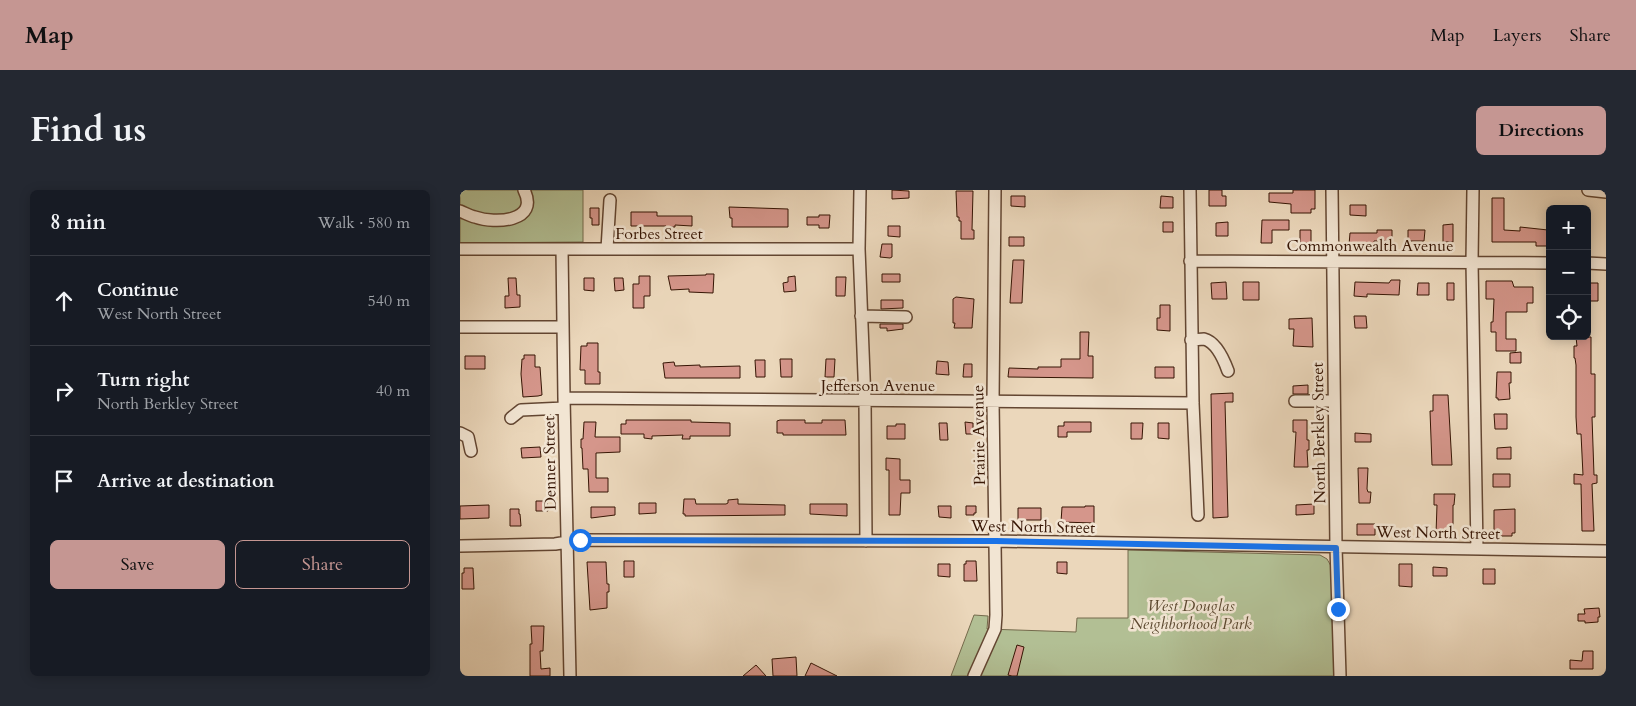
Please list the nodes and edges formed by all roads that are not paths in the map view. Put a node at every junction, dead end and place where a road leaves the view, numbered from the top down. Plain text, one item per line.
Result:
1 (524, 190) edge
2 (860, 190) edge
3 (995, 190) edge
4 (1190, 190) edge
5 (1332, 190) edge
6 (1473, 190) edge
7 (1588, 190) edge
8 (1606, 192) edge
9 (610, 200) dead end
10 (460, 211) edge
11 (460, 249) edge
12 (562, 249) junction
13 (607, 249) junction
14 (859, 250) junction
15 (1190, 261) junction
16 (1332, 262) junction
17 (1472, 262) junction
18 (1546, 263) edge
19 (1591, 263) edge
20 (1606, 264) edge
21 (862, 316) junction
22 (906, 317) dead end
23 (460, 327) edge
24 (563, 327) junction
25 (1192, 340) junction
26 (1228, 370) dead end
27 (865, 401) junction
28 (1295, 401) dead end
29 (1334, 401) junction
30 (994, 402) junction
31 (564, 403) junction
32 (1193, 403) junction
33 (511, 418) dead end
34 (460, 432) edge
35 (471, 451) dead end
36 (1198, 515) dead end
37 (866, 541) junction
38 (996, 541) junction
39 (567, 542) junction
40 (460, 546) edge
41 (1336, 548) junction
42 (1477, 549) junction
43 (1606, 551) edge
44 (570, 676) edge
45 (974, 676) edge
46 (1340, 676) edge

1 - 10 street
2 - 14 street
3 - 30 street, Prairie Avenue
4 - 15 street
5 - 16 street, North Berkley Street
6 - 17 street
7 - 8 street
9 - 13 street
11 - 12 street, Forbes Street
12 - 13 street, Forbes Street
12 - 24 street, Denner Street
13 - 14 street, Forbes Street
14 - 21 street
15 - 16 street, Commonwealth Avenue
15 - 25 street
16 - 17 street, Commonwealth Avenue
16 - 29 street, North Berkley Street
17 - 18 street, Commonwealth Avenue
17 - 42 street
19 - 20 street
21 - 22 street
21 - 27 street
23 - 24 street
24 - 31 street, Denner Street
25 - 26 street
25 - 32 street
27 - 30 street, Jefferson Avenue
27 - 31 street, Jefferson Avenue
27 - 37 street
28 - 29 street
29 - 41 street, North Berkley Street
30 - 32 street, Jefferson Avenue
30 - 38 street, Prairie Avenue
31 - 33 street, Jefferson Avenue
31 - 39 street, Denner Street
32 - 36 street
34 - 35 street
37 - 38 street, West North Street
37 - 39 street, West North Street
38 - 41 street, West North Street
38 - 45 street, Prairie Avenue
39 - 40 street, West North Street
39 - 44 street, Denner Street
41 - 42 street, West North Street
41 - 46 street, North Berkley Street
42 - 43 street, West North Street

